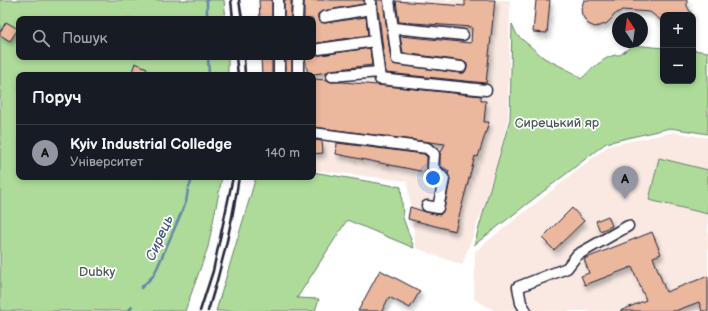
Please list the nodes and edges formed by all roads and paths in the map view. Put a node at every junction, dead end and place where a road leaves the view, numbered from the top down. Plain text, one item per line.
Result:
1 (278, 0) edge
2 (298, 0) edge
3 (389, 0) edge
4 (370, 5) edge
5 (278, 16) edge
6 (297, 16) edge
7 (324, 17) dead end
8 (393, 28) junction
9 (463, 35) dead end
10 (375, 41) junction
11 (318, 49) dead end
12 (279, 60) edge
13 (298, 60) edge
14 (461, 66) dead end
15 (279, 72) edge
16 (298, 72) edge
17 (379, 72) junction
18 (332, 76) dead end
19 (486, 90) dead end
20 (316, 133) edge
21 (427, 206) dead end
22 (628, 226) dead end
23 (526, 311) edge

1 - 5 lane
2 - 6 lane
3 - 8 lane
4 - 7 lane
4 - 10 lane
8 - 9 lane
8 - 14 lane
10 - 11 lane
10 - 17 lane
12 - 15 lane
13 - 16 lane
17 - 18 lane
17 - 19 lane
20 - 21 lane
22 - 23 lane

